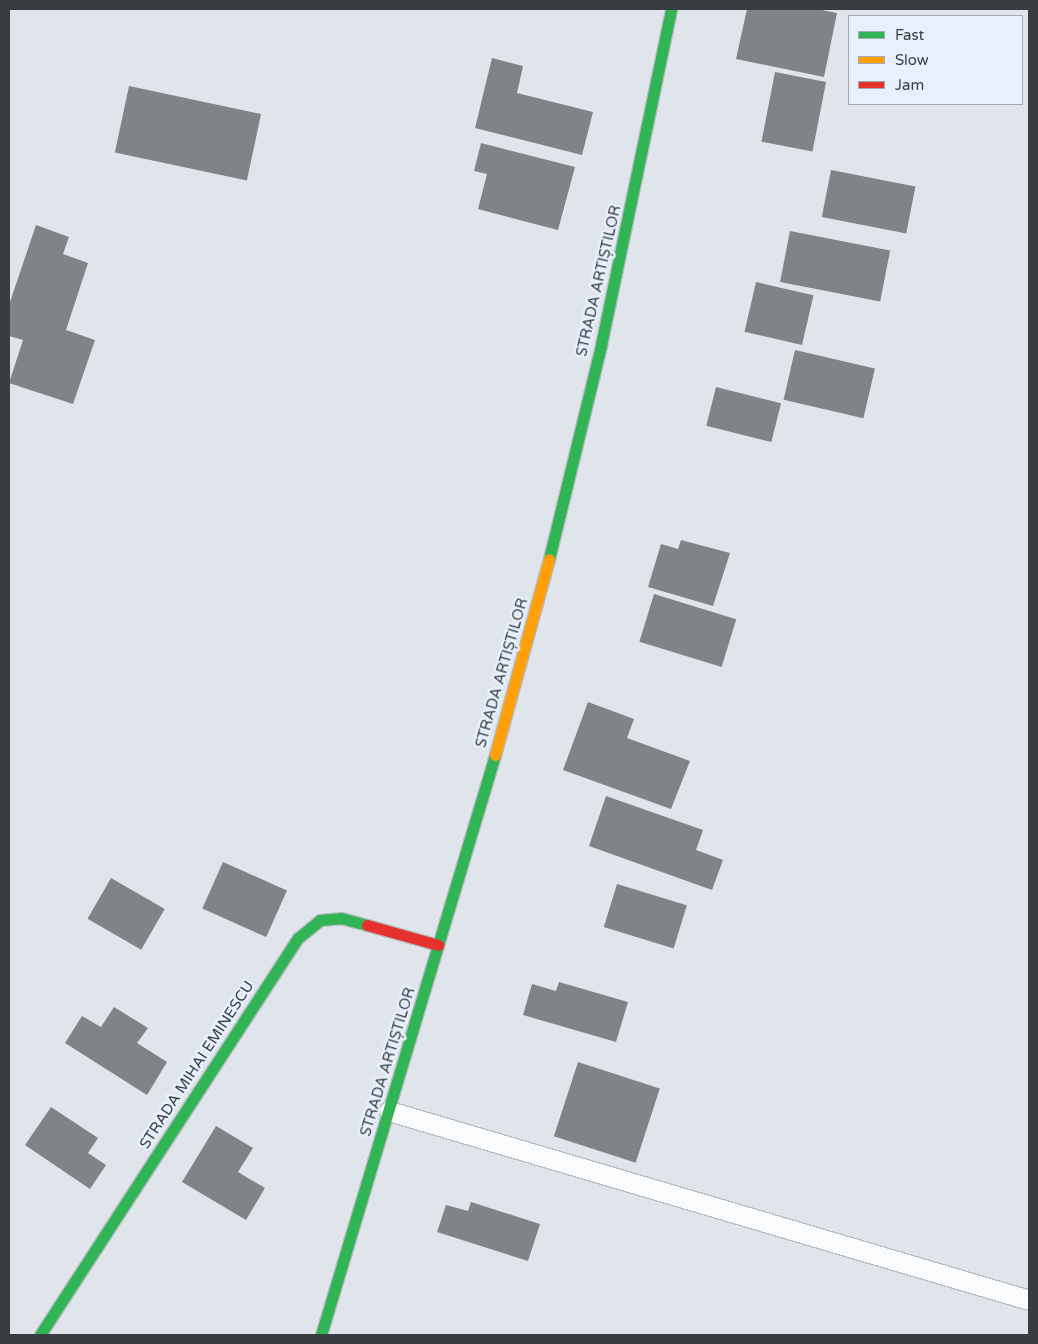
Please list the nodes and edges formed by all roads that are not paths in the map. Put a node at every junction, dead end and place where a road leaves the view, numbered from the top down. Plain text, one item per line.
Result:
1 (671, 9) edge
2 (438, 945) junction
3 (389, 1111) junction
4 (1029, 1300) edge
5 (40, 1335) edge
6 (321, 1335) edge

1 - 2 street, STRADA ARTIȘTILOR
2 - 3 street, STRADA ARTIȘTILOR
2 - 5 street, STRADA MIHAI EMINESCU
3 - 4 lane
3 - 6 street, STRADA ARTIȘTILOR

